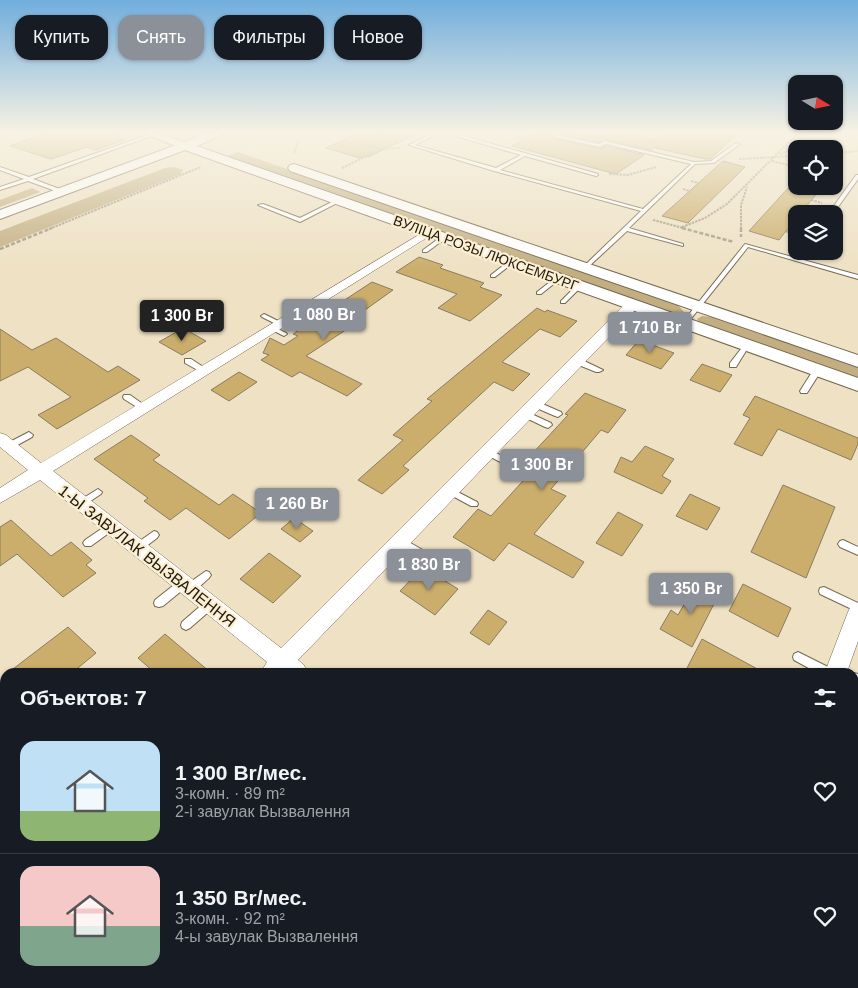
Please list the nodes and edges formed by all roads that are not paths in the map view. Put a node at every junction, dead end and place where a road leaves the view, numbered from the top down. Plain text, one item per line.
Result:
1 (24, 177) edge
2 (34, 177) edge
3 (98, 177) edge
4 (279, 177) edge
5 (338, 177) edge
6 (522, 177) edge
7 (679, 177) edge
8 (857, 177) edge
9 (29, 179) junction
10 (0, 189) edge
11 (63, 192) junction
12 (338, 201) junction
13 (261, 205) dead end
14 (837, 205) edge
15 (644, 211) junction
16 (0, 215) edge
17 (626, 229) junction
18 (428, 232) junction
19 (443, 238) junction
20 (681, 245) dead end
21 (425, 251) dead end
22 (788, 257) edge
23 (799, 260) edge
24 (510, 262) junction
25 (586, 268) junction
26 (493, 276) dead end
27 (858, 277) edge
28 (557, 279) junction
29 (579, 286) junction
30 (539, 293) dead end
31 (563, 302) dead end
32 (632, 305) junction
33 (699, 307) junction
34 (684, 324) junction
35 (746, 346) junction
36 (188, 361) dead end
37 (577, 361) junction
38 (858, 361) edge
39 (733, 365) dead end
40 (204, 370) junction
41 (599, 370) dead end
42 (817, 371) junction
43 (858, 385) edge
44 (804, 391) dead end
45 (127, 397) dead end
46 (143, 407) junction
47 (530, 409) junction
48 (558, 414) dead end
49 (548, 425) dead end
50 (28, 435) dead end
51 (4, 442) edge
52 (488, 452) junction
53 (511, 464) dead end
54 (39, 472) junction
55 (450, 491) junction
56 (98, 492) dead end
57 (0, 496) edge
58 (80, 504) junction
59 (474, 504) dead end
60 (110, 527) junction
61 (154, 535) dead end
62 (400, 541) junction
63 (88, 543) dead end
64 (843, 544) dead end
65 (137, 548) junction
66 (858, 551) edge
67 (425, 556) dead end
68 (206, 575) dead end
69 (185, 586) junction
70 (824, 591) dead end
71 (159, 603) dead end
72 (209, 605) junction
73 (858, 608) edge
74 (858, 612) edge
75 (186, 625) dead end
76 (798, 657) dead end
77 (282, 668) edge
78 (284, 668) edge
79 (826, 668) edge
80 (841, 668) edge

1 - 9 lane
2 - 9 lane
3 - 11 main road
4 - 12 main road, ВУЛІЦА РОЗЫ ЛЮКСЕМБУРГ
5 - 25 main road, ВУЛІЦА РОЗЫ ЛЮКСЕМБУРГ
6 - 15 lane
7 - 15 lane
8 - 14 lane
9 - 10 lane
9 - 11 lane
11 - 16 main road
12 - 13 lane
12 - 18 main road, ВУЛІЦА РОЗЫ ЛЮКСЕМБУРГ
15 - 17 lane
17 - 20 lane
17 - 25 lane
18 - 19 main road, ВУЛІЦА РОЗЫ ЛЮКСЕМБУРГ
18 - 40 street
19 - 21 lane
19 - 24 main road, ВУЛІЦА РОЗЫ ЛЮКСЕМБУРГ
22 - 33 lane
23 - 27 lane
24 - 26 lane
24 - 28 main road, ВУЛІЦА РОЗЫ ЛЮКСЕМБУРГ
25 - 33 main road, ВУЛІЦА РОЗЫ ЛЮКСЕМБУРГ
28 - 29 main road, ВУЛІЦА РОЗЫ ЛЮКСЕМБУРГ
28 - 30 lane
29 - 31 lane
29 - 32 main road, ВУЛІЦА РОЗЫ ЛЮКСЕМБУРГ
32 - 34 main road, ВУЛІЦА РОЗЫ ЛЮКСЕМБУРГ
32 - 37 street
33 - 34 lane
33 - 38 main road, ВУЛІЦА РОЗЫ ЛЮКСЕМБУРГ
34 - 35 main road, ВУЛІЦА РОЗЫ ЛЮКСЕМБУРГ
35 - 39 lane
35 - 42 main road, ВУЛІЦА РОЗЫ ЛЮКСЕМБУРГ
36 - 40 lane
37 - 41 lane
37 - 47 street
40 - 46 street
42 - 43 main road, ВУЛІЦА РОЗЫ ЛЮКСЕМБУРГ
42 - 44 lane
45 - 46 lane
46 - 54 street
47 - 48 lane
47 - 49 lane
47 - 52 street
50 - 51 lane
51 - 54 street, 1-Ы ЗАВУЛАК ВЫЗВАЛЕННЯ
52 - 53 lane
52 - 55 street
54 - 57 street
54 - 58 street, 1-Ы ЗАВУЛАК ВЫЗВАЛЕННЯ
55 - 59 lane
55 - 62 street
56 - 58 lane
58 - 60 street, 1-Ы ЗАВУЛАК ВЫЗВАЛЕННЯ
60 - 63 lane
60 - 65 street, 1-Ы ЗАВУЛАК ВЫЗВАЛЕННЯ
61 - 65 lane
62 - 67 lane
62 - 78 street
64 - 66 lane
65 - 69 street, 1-Ы ЗАВУЛАК ВЫЗВАЛЕННЯ
68 - 69 lane
69 - 71 lane
69 - 72 street, 1-Ы ЗАВУЛАК ВЫЗВАЛЕННЯ
70 - 73 lane
72 - 75 lane
72 - 77 street, 1-Ы ЗАВУЛАК ВЫЗВАЛЕННЯ
74 - 80 street
76 - 79 lane

